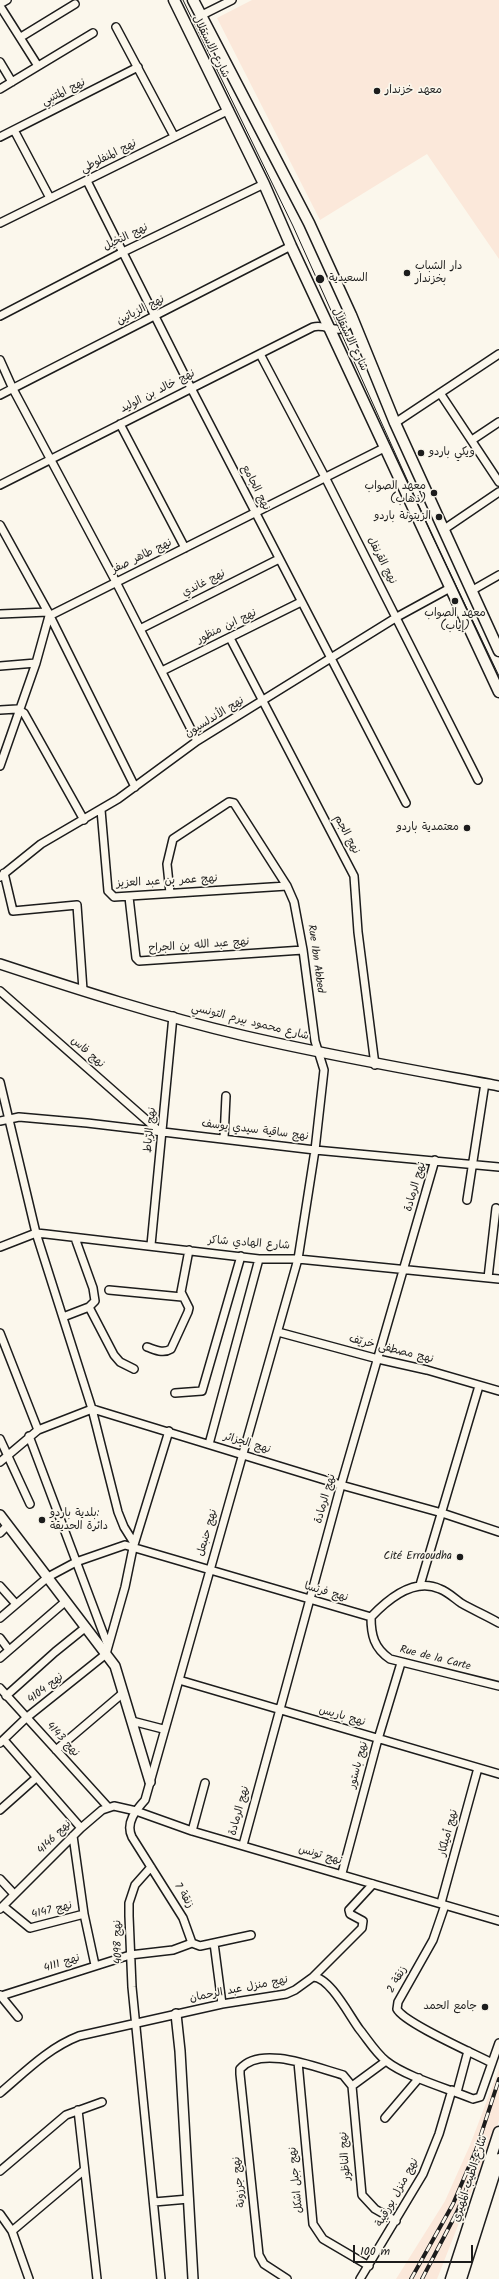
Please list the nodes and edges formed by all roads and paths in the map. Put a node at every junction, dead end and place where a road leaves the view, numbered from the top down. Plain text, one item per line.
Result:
1 (7, 0) edge
2 (174, 0) edge
3 (192, 0) edge
4 (232, 0) edge
5 (75, 4) dead end
6 (0, 5) edge
7 (200, 16) junction
8 (116, 27) dead end
9 (93, 33) dead end
10 (21, 37) junction
11 (0, 62) edge
12 (38, 66) junction
13 (138, 67) junction
14 (12, 82) junction
15 (0, 89) edge
16 (228, 110) junction
17 (14, 130) junction
18 (174, 136) junction
19 (0, 137) edge
20 (87, 181) junction
21 (264, 184) junction
22 (50, 198) junction
23 (0, 223) edge
24 (291, 246) junction
25 (123, 252) junction
26 (351, 315) junction
27 (0, 316) edge
28 (154, 316) junction
29 (329, 327) junction
30 (260, 354) junction
31 (499, 354) edge
32 (0, 360) edge
33 (191, 388) junction
34 (13, 389) junction
35 (440, 393) junction
36 (0, 395) edge
37 (499, 422) edge
38 (395, 423) junction
39 (120, 424) junction
40 (472, 440) junction
41 (386, 447) junction
42 (51, 459) junction
43 (326, 479) junction
44 (499, 482) edge
45 (0, 486) edge
46 (499, 492) edge
47 (256, 513) junction
48 (0, 525) edge
49 (443, 530) junction
50 (185, 548) junction
51 (279, 559) junction
52 (499, 575) edge
53 (116, 582) junction
54 (450, 588) junction
55 (471, 591) junction
56 (301, 602) junction
57 (0, 614) edge
58 (48, 614) junction
59 (397, 617) junction
60 (140, 629) junction
61 (230, 638) junction
62 (499, 651) edge
63 (330, 659) junction
64 (36, 664) junction
65 (0, 666) edge
66 (162, 671) junction
67 (499, 692) edge
68 (262, 701) junction
69 (0, 710) edge
70 (21, 710) junction
71 (197, 741) junction
72 (0, 766) edge
73 (478, 780) dead end
74 (135, 787) junction
75 (406, 803) dead end
76 (101, 810) junction
77 (84, 820) junction
78 (2, 875) edge
79 (287, 886) junction
80 (170, 894) junction
81 (129, 897) junction
82 (303, 950) junction
83 (0, 964) edge
84 (83, 990) junction
85 (0, 991) edge
86 (173, 1016) junction
87 (319, 1052) junction
88 (375, 1065) junction
89 (0, 1082) edge
90 (485, 1083) junction
91 (499, 1086) edge
92 (226, 1096) dead end
93 (9, 1118) junction
94 (0, 1121) edge
95 (160, 1131) junction
96 (224, 1138) junction
97 (315, 1150) junction
98 (435, 1160) junction
99 (471, 1164) junction
100 (499, 1167) edge
101 (467, 1200) dead end
102 (496, 1208) dead end
103 (36, 1233) junction
104 (75, 1238) junction
105 (151, 1245) junction
106 (0, 1247) edge
107 (189, 1250) junction
108 (241, 1256) junction
109 (259, 1259) junction
110 (298, 1259) junction
111 (404, 1270) junction
112 (488, 1278) junction
113 (499, 1279) edge
114 (109, 1290) dead end
115 (182, 1296) junction
116 (90, 1307) junction
117 (63, 1317) junction
118 (278, 1332) junction
119 (0, 1333) edge
120 (147, 1347) dead end
121 (378, 1359) junction
122 (134, 1369) dead end
123 (479, 1386) junction
124 (499, 1391) edge
125 (175, 1392) dead end
126 (92, 1409) junction
127 (38, 1430) junction
128 (169, 1431) junction
129 (29, 1436) junction
130 (0, 1439) edge
131 (209, 1444) junction
132 (242, 1454) junction
133 (7, 1457) junction
134 (0, 1462) edge
135 (341, 1485) junction
136 (30, 1504) dead end
137 (442, 1513) junction
138 (0, 1514) edge
139 (8, 1526) junction
140 (499, 1532) edge
141 (0, 1533) edge
142 (133, 1545) junction
143 (76, 1562) junction
144 (209, 1569) junction
145 (48, 1577) junction
146 (420, 1585) junction
147 (0, 1586) edge
148 (310, 1599) junction
149 (66, 1601) junction
150 (16, 1604) junction
151 (371, 1617) junction
152 (0, 1618) edge
153 (499, 1623) edge
154 (86, 1627) junction
155 (0, 1638) edge
156 (9, 1650) junction
157 (107, 1650) junction
158 (0, 1658) edge
159 (401, 1663) junction
160 (179, 1680) junction
161 (499, 1686) edge
162 (0, 1688) edge
163 (123, 1693) junction
164 (6, 1696) junction
165 (279, 1710) junction
166 (26, 1718) junction
167 (132, 1721) junction
168 (163, 1729) junction
169 (378, 1739) junction
170 (2, 1742) edge
171 (56, 1750) junction
172 (478, 1768) junction
173 (499, 1774) edge
174 (36, 1778) junction
175 (150, 1782) junction
176 (205, 1782) dead end
177 (108, 1807) junction
178 (0, 1810) edge
179 (136, 1811) junction
180 (81, 1828) junction
181 (192, 1830) junction
182 (73, 1836) junction
183 (243, 1845) junction
184 (151, 1867) junction
185 (342, 1873) junction
186 (0, 1879) edge
187 (373, 1884) junction
188 (14, 1894) junction
189 (443, 1904) junction
190 (2, 1907) edge
191 (84, 1914) junction
192 (499, 1921) edge
193 (251, 1935) dead end
194 (192, 1943) junction
195 (214, 1943) junction
196 (130, 1955) junction
197 (95, 1965) junction
198 (313, 1977) junction
199 (1, 1995) edge
200 (222, 2004) junction
201 (174, 2014) junction
202 (18, 2017) dead end
203 (135, 2022) junction
204 (499, 2043) edge
205 (468, 2051) junction
206 (386, 2061) junction
207 (298, 2062) junction
208 (492, 2063) junction
209 (419, 2078) junction
210 (352, 2086) junction
211 (454, 2091) junction
212 (0, 2093) edge
213 (102, 2102) dead end
214 (78, 2110) junction
215 (385, 2118) dead end
216 (499, 2132) edge
217 (499, 2159) edge
218 (0, 2171) edge
219 (83, 2171) junction
220 (497, 2172) edge
221 (189, 2200) junction
222 (154, 2202) junction
223 (0, 2214) edge
224 (396, 2221) junction
225 (12, 2231) junction
226 (369, 2266) junction
227 (29, 2278) edge
228 (21, 2279) edge
229 (97, 2279) edge
230 (161, 2279) edge
231 (193, 2279) edge
232 (287, 2279) edge
233 (360, 2279) edge
234 (451, 2279) edge
235 (461, 2279) edge

1 - 6 street
2 - 16 main road, شارع الاستقلال
3 - 7 main road, شارع الاستقلال
4 - 7 street
5 - 10 street
6 - 10 street
7 - 26 main road, شارع الاستقلال
8 - 13 street
9 - 12 street
10 - 12 street
11 - 14 street
12 - 14 street
13 - 17 street, نهج المتنبي
13 - 18 street
14 - 15 street
16 - 18 street, نهج المنفلوطي
16 - 21 main road, شارع الاستقلال
17 - 19 street, نهج المتنبي
17 - 22 street
18 - 20 street, نهج المنفلوطي
20 - 22 street, نهج المنفلوطي
20 - 25 street, نهج الجامع
21 - 24 main road, شارع الاستقلال
21 - 25 street, نهج النخيل
22 - 23 street, نهج المنفلوطي
24 - 28 street, نهج الزياتين
24 - 29 main road, شارع الاستقلال
25 - 27 street, نهج النخيل
25 - 28 street, نهج الجامع
26 - 29 street, نهج خالد بن الوليد
26 - 38 main road, شارع الاستقلال
28 - 33 street, نهج الجامع
28 - 34 street, نهج الزياتين
29 - 30 street, نهج خالد بن الوليد
29 - 41 main road, شارع الاستقلال
30 - 33 street, نهج خالد بن الوليد
30 - 43 street, نهج القرنفل
31 - 35 street
32 - 34 street
33 - 39 street, نهج خالد بن الوليد
33 - 47 street, نهج الجامع
34 - 36 street, نهج الزياتين
34 - 42 street
35 - 38 street
35 - 40 street
37 - 40 street
38 - 49 main road, شارع الاستقلال
39 - 42 street, نهج خالد بن الوليد
39 - 50 street
40 - 44 street
41 - 43 street, نهج طاهر صفر
41 - 54 main road, شارع الاستقلال
42 - 45 street, نهج خالد بن الوليد
42 - 53 street
43 - 47 street, نهج طاهر صفر
43 - 59 street, نهج القرنفل
46 - 49 street
47 - 50 street, نهج طاهر صفر
47 - 51 street, نهج الجامع
48 - 58 street
49 - 55 main road, شارع الاستقلال
50 - 53 street, نهج طاهر صفر
51 - 56 street, نهج الجامع
51 - 60 street, نهج غاندي
52 - 55 street
53 - 58 street, نهج طاهر صفر
53 - 60 street
54 - 59 street, نهج الأندلسيون
54 - 67 main road, شارع الاستقلال
55 - 62 main road, شارع الاستقلال
56 - 61 street, نهج ابن منظور
56 - 63 street, نهج الجامع
57 - 58 street
58 - 64 street
58 - 74 street
59 - 63 street, نهج الأندلسيون
59 - 73 street, نهج القرنفل
60 - 66 street
61 - 66 street, نهج ابن منظور
61 - 68 street, نهج الجم
63 - 68 street, نهج الأندلسيون
63 - 75 street, نهج الجامع
64 - 65 street
64 - 70 street
66 - 71 street
68 - 71 street, نهج الأندلسيون
68 - 88 street, نهج الجم
69 - 70 street
70 - 72 street
70 - 77 street
71 - 74 street, نهج الأندلسيون
74 - 76 street, نهج الأندلسيون
76 - 77 street, نهج الأندلسيون
76 - 81 street, نهج عمر بن عبد العزيز
77 - 78 street, نهج الأندلسيون
78 - 84 street
79 - 80 street, نهج عمر بن عبد العزيز
79 - 80 street, Rue Ibn Abbed
79 - 82 street, Rue Ibn Abbed
80 - 81 street, نهج عمر بن عبد العزيز
81 - 82 street, نهج عبد الله بن الجراح
82 - 87 street, Rue Ibn Abbed
83 - 84 street, شارع محمود بيرم التونسي
84 - 86 street, شارع محمود بيرم التونسي
85 - 95 street, نهج فاس
86 - 87 street, شارع محمود بيرم التونسي
86 - 95 street, نهج الرّباط
87 - 88 street, شارع محمود بيرم التونسي
87 - 97 street, Rue Ibn Abbed
88 - 90 street, شارع محمود بيرم التونسي
89 - 93 street
90 - 91 street, شارع محمود بيرم التونسي
90 - 99 street
92 - 96 street
93 - 94 street
93 - 95 street, نهج ساقية سيدي يوسف
93 - 103 street
95 - 96 street, نهج ساقية سيدي يوسف
95 - 105 street, نهج الرّباط
96 - 97 street, نهج ساقية سيدي يوسف
97 - 98 street, نهج ساقية سيدي يوسف
97 - 110 street, Rue Ibn Abbed
98 - 99 street, نهج ساقية سيدي يوسف
98 - 111 street, نهج الرمادة
99 - 100 street, نهج ساقية سيدي يوسف
99 - 101 street
102 - 112 street
103 - 104 street, شارع الهادي شاكر
103 - 106 street, شارع الهادي شاكر
103 - 117 street
104 - 105 street, شارع الهادي شاكر
104 - 116 street
105 - 107 street, شارع الهادي شاكر
107 - 108 street, شارع الهادي شاكر
107 - 115 street
108 - 109 street, شارع الهادي شاكر
108 - 125 street
109 - 110 street, شارع الهادي شاكر
109 - 131 street
110 - 111 street, شارع الهادي شاكر
110 - 118 street, نهج حنبعل
111 - 112 street, شارع الهادي شاكر
111 - 121 street, نهج الرمادة
112 - 113 street, شارع الهادي شاكر
114 - 115 street
115 - 120 street
116 - 117 street
116 - 122 street
117 - 126 street
118 - 121 street, نهج مصطفى خريّف
118 - 132 street, نهج حنبعل
119 - 127 street
121 - 123 street, نهج مصطفى خريّف
121 - 135 street, نهج الرمادة
123 - 124 street, نهج مصطفى خريّف
123 - 137 street
126 - 127 street
126 - 128 street, نهج الجزائر
126 - 142 street
127 - 129 street
128 - 131 street, نهج الجزائر
128 - 142 street
129 - 133 street
129 - 143 street
130 - 133 street
131 - 132 street, نهج الجزائر
132 - 135 street, نهج الجزائر
132 - 144 street, نهج حنبعل
133 - 134 street
133 - 136 street
135 - 137 street, نهج الجزائر
135 - 148 street, نهج الرمادة
137 - 140 street, نهج الجزائر
137 - 146 street
138 - 139 street
139 - 141 street
139 - 145 street
142 - 143 street, نهج فرنسا
142 - 144 street, نهج فرنسا
142 - 157 street
143 - 145 street, نهج فرنسا
143 - 157 street
144 - 148 street, نهج فرنسا
144 - 160 street, نهج حنبعل
145 - 149 street
145 - 150 street, نهج فرنسا
146 - 151 street
146 - 153 street
147 - 150 street
148 - 151 street, نهج فرنسا
148 - 165 street, نهج الرمادة
149 - 154 street
149 - 156 street
150 - 152 street, نهج فرنسا
151 - 159 street, Rue de la Carte
154 - 157 street
154 - 164 street
155 - 156 street
156 - 158 street
157 - 163 street
157 - 166 street, نهج 4104
159 - 161 street, Rue de la Carte
159 - 169 street, نهج باستور
160 - 165 street, نهج باريس
160 - 168 street, نهج حنبعل
162 - 164 street, نهج 4143
163 - 167 street
163 - 171 street
164 - 166 street, نهج 4143
165 - 169 street, نهج باريس
165 - 183 street, نهج الرمادة
166 - 170 street, نهج 4104
166 - 171 street, نهج 4143
167 - 168 street
167 - 175 street
168 - 175 street, نهج حنبعل
169 - 172 street, نهج باريس
169 - 185 street, نهج باستور
170 - 174 street
171 - 177 street, نهج 4143
172 - 173 street, نهج باريس
172 - 189 street, نهج أميلكار
174 - 178 street
174 - 180 street
175 - 179 street, نهج حنبعل
176 - 181 street
177 - 179 street
177 - 180 street, نهج 4146
179 - 181 street, نهج تونس
179 - 184 street, زنقة 7
180 - 182 street, نهج 4146
181 - 183 street, نهج تونس
182 - 188 street, نهج 4146
182 - 191 street, نهج 4147
183 - 185 street, نهج تونس
184 - 194 street, زنقة 7
184 - 196 street, نهج 4098
185 - 187 street, نهج تونس
186 - 188 street
187 - 189 street, نهج تونس
187 - 198 street, نهج منزل عبد الرحمان
188 - 190 street, نهج 4146
189 - 192 street, نهج تونس
189 - 205 street, زنقة 2
190 - 191 street, نهج 4147
191 - 197 street
193 - 195 street
194 - 195 street
194 - 196 street, نهج 4111
195 - 200 street
196 - 197 street, نهج 4111
196 - 203 street, نهج 4098
197 - 199 street, نهج 4111
198 - 200 street, نهج منزل عبد الرحمان
198 - 206 street
199 - 202 street, نهج 4111
200 - 201 street, نهج منزل عبد الرحمان
201 - 203 street
201 - 221 street
203 - 212 street
203 - 222 street, نهج 4098
204 - 208 street
205 - 208 street, زنقة 2
205 - 211 street, نهج منزل بورقيبة
206 - 209 street
206 - 210 street
207 - 210 street
207 - 226 street, نهج جبل اشكل
207 - 232 street, نهج جرزونة
208 - 211 street
209 - 211 street
209 - 215 street
210 - 224 street, نهج الناظور
211 - 224 street, نهج منزل بورقيبة
213 - 214 street
214 - 218 street
214 - 219 street
216 - 234 main road, شارع الطيب المهيري
217 - 220 main road, شارع الطيب المهيري
219 - 225 street
219 - 229 street
220 - 235 main road, شارع الطيب المهيري
221 - 222 street
221 - 231 street
222 - 230 street, نهج 4098
223 - 225 street
224 - 226 street, نهج منزل بورقيبة
225 - 227 street
226 - 233 street, نهج منزل بورقيبة
227 - 228 street

